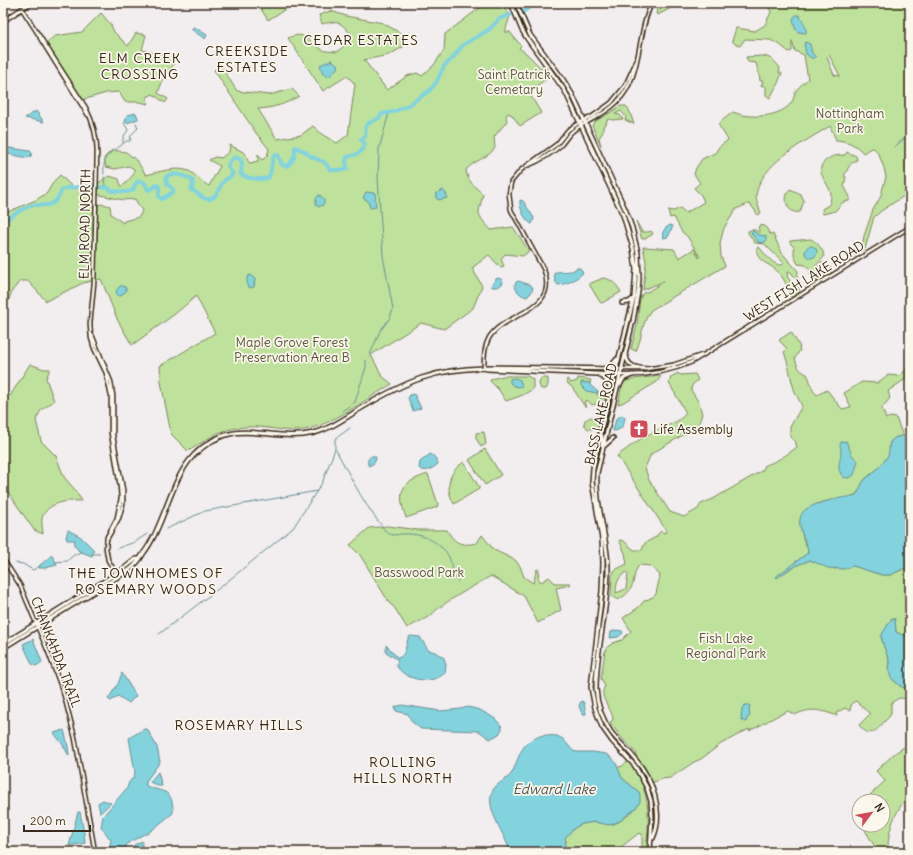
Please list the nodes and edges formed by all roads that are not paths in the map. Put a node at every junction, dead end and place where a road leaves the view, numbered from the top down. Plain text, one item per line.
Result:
1 (31, 3) edge
2 (652, 3) edge
3 (516, 4) edge
4 (512, 5) edge
5 (22, 9) junction
6 (3, 21) edge
7 (585, 122) junction
8 (581, 124) junction
9 (910, 227) edge
10 (634, 297) junction
11 (631, 311) junction
12 (626, 350) junction
13 (708, 352) junction
14 (618, 357) junction
15 (484, 368) junction
16 (606, 369) junction
17 (616, 369) junction
18 (621, 369) junction
19 (647, 369) junction
20 (599, 374) junction
21 (614, 375) junction
22 (620, 375) junction
23 (632, 375) junction
24 (611, 390) junction
25 (610, 419) junction
26 (600, 434) junction
27 (613, 438) dead end
28 (602, 449) junction
29 (3, 559) edge
30 (140, 559) junction
31 (115, 573) junction
32 (118, 577) junction
33 (36, 623) junction
34 (37, 627) junction
35 (3, 644) edge
36 (3, 648) edge
37 (652, 841) junction
38 (95, 852) edge
39 (650, 852) edge

1 - 5 main road
2 - 7 street
3 - 7 main road, BASS LAKE ROAD
4 - 8 main road, BASS LAKE ROAD
5 - 6 main road
5 - 31 street, ELM ROAD NORTH
7 - 8 street
7 - 12 main road, BASS LAKE ROAD
8 - 10 main road, BASS LAKE ROAD
8 - 15 street
9 - 13 street, WEST FISH LAKE ROAD
10 - 11 main road, BASS LAKE ROAD
10 - 11 main road
11 - 14 main road, BASS LAKE ROAD
12 - 18 main road, BASS LAKE ROAD
12 - 19 main road
13 - 19 street, WEST FISH LAKE ROAD
13 - 23 street, WEST FISH LAKE ROAD
14 - 16 main road
14 - 17 main road, BASS LAKE ROAD
15 - 16 main road
15 - 20 main road
15 - 30 main road
16 - 17 main road
17 - 18 main road
17 - 21 main road, BASS LAKE ROAD
18 - 19 street, WEST FISH LAKE ROAD
18 - 22 main road, BASS LAKE ROAD
20 - 21 main road
20 - 24 main road
21 - 22 main road
21 - 24 main road, BASS LAKE ROAD
22 - 23 street, WEST FISH LAKE ROAD
22 - 25 main road, BASS LAKE ROAD
23 - 25 main road
24 - 26 main road, BASS LAKE ROAD
25 - 28 main road, BASS LAKE ROAD
26 - 28 main road
26 - 37 main road, BASS LAKE ROAD
27 - 28 main road
28 - 37 main road, BASS LAKE ROAD
29 - 33 street, CHANKAHDA TRAIL
30 - 31 main road
30 - 32 main road
31 - 32 street, ELM ROAD NORTH
31 - 33 main road
32 - 34 main road
33 - 34 street, CHANKAHDA TRAIL
33 - 35 main road
34 - 36 main road
34 - 38 street, CHANKAHDA TRAIL
37 - 39 main road, BASS LAKE ROAD

